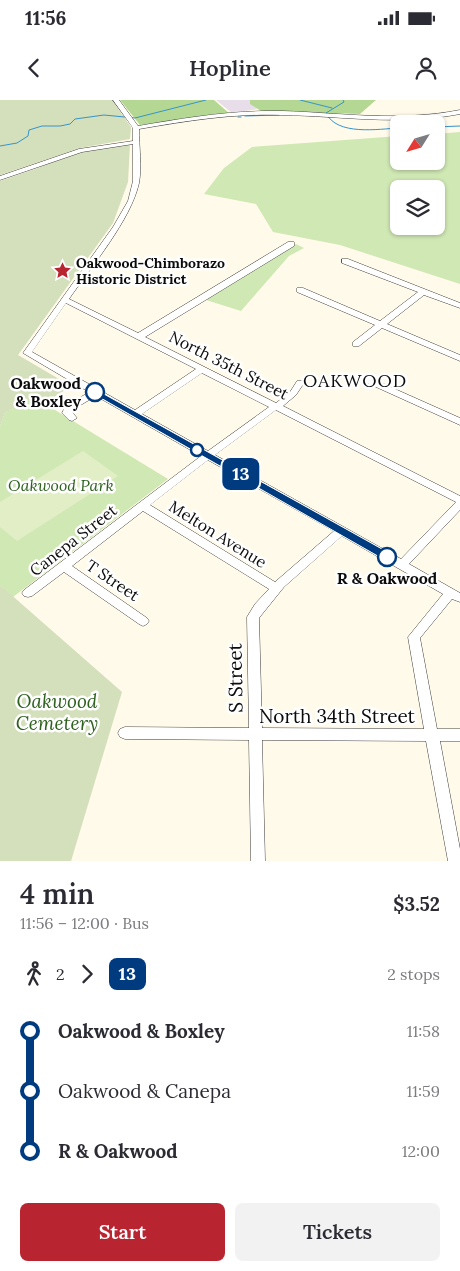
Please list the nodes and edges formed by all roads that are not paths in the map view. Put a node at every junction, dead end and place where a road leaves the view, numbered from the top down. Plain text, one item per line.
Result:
1 (116, 100) edge
2 (460, 112) edge
3 (136, 128) junction
4 (136, 142) junction
5 (0, 178) edge
6 (291, 244) dead end
7 (345, 261) dead end
8 (300, 290) dead end
9 (423, 292) junction
10 (64, 299) junction
11 (460, 306) edge
12 (380, 324) junction
13 (138, 337) junction
14 (356, 344) dead end
15 (460, 358) edge
16 (202, 369) junction
17 (368, 380) dead end
18 (300, 383) dead end
19 (95, 392) junction
20 (276, 406) junction
21 (135, 414) junction
22 (72, 418) dead end
23 (460, 422) edge
24 (207, 456) junction
25 (460, 500) edge
26 (460, 504) edge
27 (142, 505) junction
28 (341, 531) junction
29 (402, 565) junction
30 (64, 566) junction
31 (277, 589) junction
32 (28, 594) dead end
33 (455, 596) edge
34 (144, 621) dead end
35 (125, 733) dead end
36 (255, 734) junction
37 (432, 735) junction
38 (460, 735) edge
39 (258, 861) edge
40 (455, 861) edge

1 - 3 street
2 - 3 street
3 - 4 street
4 - 5 street
4 - 10 street
6 - 13 street
7 - 9 street
8 - 12 street
9 - 11 street
9 - 12 street
10 - 13 street, North 35th Street
10 - 19 street
12 - 14 street
12 - 15 street
13 - 16 street, North 35th Street
16 - 20 street, North 35th Street
16 - 21 street
17 - 23 street
18 - 20 street, Canepa Street
19 - 21 street
19 - 22 street
20 - 24 street, Canepa Street
20 - 25 street, North 35th Street
21 - 24 street
24 - 27 street, Canepa Street
24 - 28 street
26 - 29 street
27 - 30 street, Canepa Street
27 - 31 street, Melton Avenue
28 - 29 street
28 - 31 street, S Street
29 - 33 street
30 - 32 street, Canepa Street
30 - 34 street, T Street
31 - 36 street, S Street
33 - 37 street
35 - 36 street, North 34th Street
36 - 37 street, North 34th Street
36 - 39 street, S Street
37 - 38 street, North 34th Street
37 - 40 street

